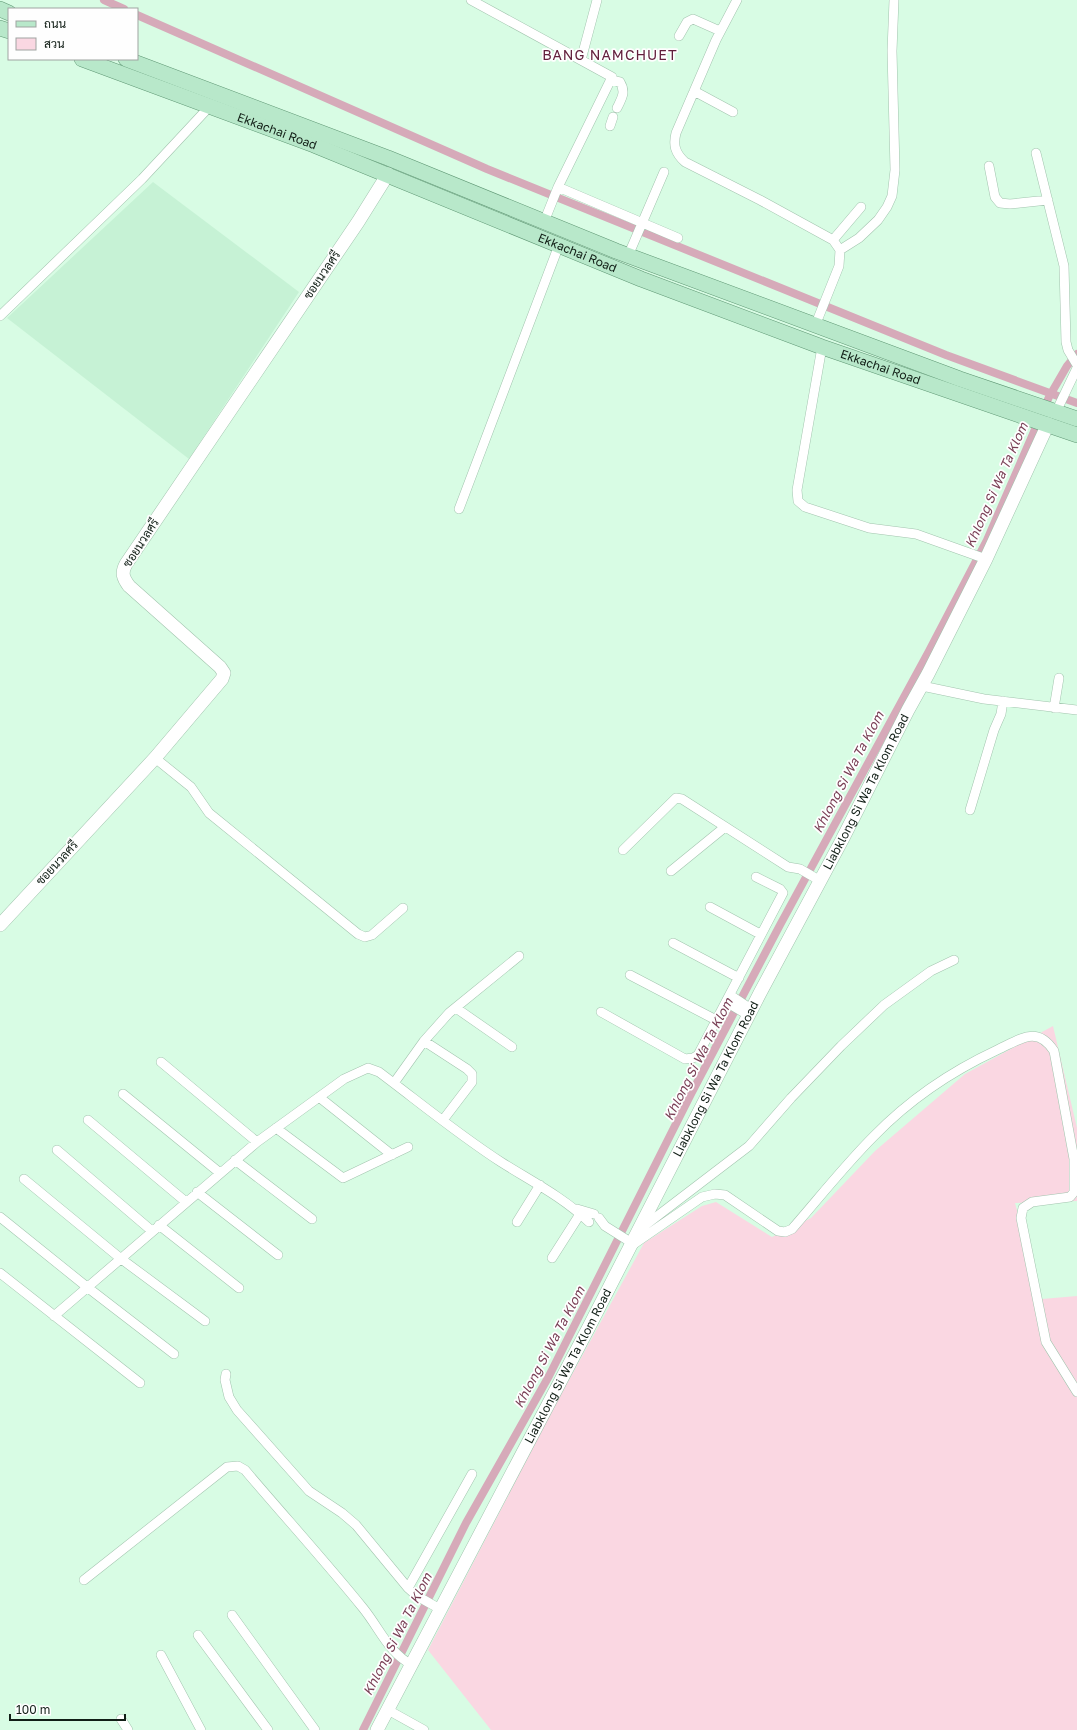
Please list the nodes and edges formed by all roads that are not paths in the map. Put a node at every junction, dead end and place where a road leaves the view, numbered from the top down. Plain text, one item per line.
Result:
1 (472, 0) edge
2 (597, 0) edge
3 (737, 0) edge
4 (894, 0) edge
5 (720, 32) junction
6 (679, 36) dead end
7 (85, 60) edge
8 (129, 60) edge
9 (581, 60) junction
10 (611, 80) junction
11 (694, 91) junction
12 (210, 106) junction
13 (617, 108) dead end
14 (733, 112) dead end
15 (1036, 153) dead end
16 (989, 166) dead end
17 (664, 172) dead end
18 (388, 174) junction
19 (558, 189) junction
20 (1048, 200) junction
21 (861, 207) dead end
22 (544, 222) junction
23 (641, 224) junction
24 (678, 238) dead end
25 (832, 240) junction
26 (559, 245) junction
27 (840, 250) junction
28 (628, 256) junction
29 (667, 270) junction
30 (660, 286) junction
31 (0, 316) edge
32 (817, 322) junction
33 (822, 347) junction
34 (1076, 365) edge
35 (1023, 408) junction
36 (1051, 415) junction
37 (1077, 419) edge
38 (1077, 435) edge
39 (459, 509) dead end
40 (983, 558) junction
41 (1059, 678) dead end
42 (922, 686) junction
43 (1003, 701) junction
44 (1054, 708) junction
45 (1077, 710) edge
46 (155, 758) junction
47 (970, 810) dead end
48 (724, 827) junction
49 (623, 850) dead end
50 (671, 871) dead end
51 (756, 877) dead end
52 (816, 878) junction
53 (710, 907) dead end
54 (403, 908) dead end
55 (0, 926) edge
56 (760, 934) junction
57 (673, 943) dead end
58 (519, 956) dead end
59 (954, 960) dead end
60 (630, 975) dead end
61 (739, 978) junction
62 (731, 1001) junction
63 (456, 1008) junction
64 (747, 1010) junction
65 (601, 1012) dead end
66 (716, 1020) junction
67 (424, 1041) junction
68 (512, 1047) dead end
69 (161, 1062) dead end
70 (394, 1084) junction
71 (123, 1094) dead end
72 (319, 1097) junction
73 (88, 1120) dead end
74 (443, 1120) junction
75 (276, 1128) junction
76 (257, 1142) junction
77 (408, 1147) dead end
78 (57, 1150) dead end
79 (392, 1155) junction
80 (235, 1160) junction
81 (220, 1173) junction
82 (24, 1179) dead end
83 (540, 1185) junction
84 (197, 1192) junction
85 (1076, 1193) edge
86 (186, 1202) junction
87 (579, 1211) junction
88 (0, 1216) edge
89 (312, 1219) dead end
90 (517, 1222) dead end
91 (156, 1228) junction
92 (633, 1240) junction
93 (278, 1255) dead end
94 (120, 1258) junction
95 (552, 1258) dead end
96 (0, 1273) edge
97 (87, 1287) junction
98 (239, 1288) dead end
99 (54, 1316) junction
100 (205, 1321) dead end
101 (174, 1354) dead end
102 (226, 1374) dead end
103 (140, 1384) dead end
104 (1077, 1392) edge
105 (472, 1474) dead end
106 (84, 1580) dead end
107 (408, 1588) junction
108 (436, 1607) junction
109 (232, 1615) dead end
110 (198, 1635) dead end
111 (161, 1655) dead end
112 (408, 1663) junction
113 (388, 1710) junction
114 (121, 1719) dead end
115 (128, 1730) edge
116 (201, 1730) edge
117 (268, 1730) edge
118 (315, 1730) edge
119 (377, 1730) edge
120 (424, 1730) edge

1 - 9 street
2 - 9 street
3 - 5 street
4 - 27 street
5 - 6 street
5 - 11 street
7 - 12 main road, Ekkachai Road
8 - 22 main road, Ekkachai Road
9 - 10 street
10 - 13 street
10 - 19 street
11 - 14 street
11 - 25 street
12 - 18 main road, Ekkachai Road
12 - 31 street
15 - 20 street
16 - 20 street
17 - 23 street
18 - 26 main road, Ekkachai Road
18 - 46 street, ซอยนวลศรี
19 - 22 street
19 - 23 street
20 - 34 street
21 - 25 street
22 - 28 main road, Ekkachai Road
23 - 24 street
23 - 28 street
25 - 27 street
26 - 30 main road, Ekkachai Road
26 - 39 street
27 - 32 street
28 - 29 main road, Ekkachai Road
29 - 30 main road
29 - 32 main road, Ekkachai Road
30 - 33 main road, Ekkachai Road
32 - 35 main road, Ekkachai Road
33 - 35 main road, Ekkachai Road
33 - 40 street
34 - 36 street
35 - 36 main road, Ekkachai Road
36 - 37 main road, Ekkachai Road
36 - 38 main road, Ekkachai Road
36 - 40 street, Liabklong Si Wa Ta Klom Road
40 - 42 street, Liabklong Si Wa Ta Klom Road
41 - 44 street
42 - 43 street
42 - 52 street, Liabklong Si Wa Ta Klom Road
43 - 44 street
43 - 47 street
44 - 45 street
46 - 54 street
46 - 55 street, ซอยนวลศรี
48 - 49 street
48 - 50 street
48 - 52 street
51 - 56 street
52 - 64 street, Liabklong Si Wa Ta Klom Road
53 - 56 street
56 - 61 street
57 - 61 street
58 - 63 street
59 - 92 street
60 - 66 street
61 - 62 street
62 - 64 street
62 - 66 street
63 - 67 street
63 - 68 street
64 - 92 street, Liabklong Si Wa Ta Klom Road
65 - 66 street
67 - 70 street
67 - 74 street
69 - 76 street
70 - 72 street
70 - 74 street
71 - 81 street
72 - 75 street
72 - 79 street
73 - 86 street
74 - 83 street
75 - 76 street
75 - 79 street
76 - 80 street
77 - 79 street
78 - 91 street
80 - 81 street
80 - 89 street
81 - 84 street
82 - 94 street
83 - 87 street
83 - 90 street
84 - 86 street
84 - 93 street
85 - 92 street
85 - 104 street
86 - 91 street
87 - 92 street
87 - 95 street
88 - 97 street
91 - 94 street
91 - 98 street
92 - 108 street, Liabklong Si Wa Ta Klom Road
94 - 97 street
94 - 100 street
96 - 99 street
97 - 99 street
97 - 101 street
99 - 103 street
102 - 107 street
105 - 107 street
106 - 112 street
107 - 108 street
108 - 112 street, Liabklong Si Wa Ta Klom Road
109 - 118 street
110 - 117 street
111 - 116 street
112 - 113 street, Liabklong Si Wa Ta Klom Road
113 - 119 street, Liabklong Si Wa Ta Klom Road
113 - 120 street
114 - 115 street

